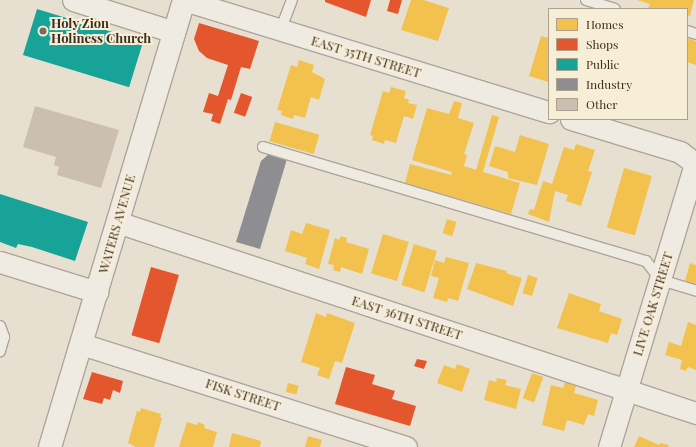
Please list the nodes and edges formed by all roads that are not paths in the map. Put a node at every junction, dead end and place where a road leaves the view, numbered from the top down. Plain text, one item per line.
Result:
1 (73, 0) edge
2 (184, 0) edge
3 (292, 0) edge
4 (586, 0) edge
5 (612, 8) edge
6 (280, 30) junction
7 (174, 32) junction
8 (548, 112) edge
9 (574, 120) edge
10 (263, 147) dead end
11 (696, 163) edge
12 (117, 222) junction
13 (0, 262) edge
14 (661, 280) junction
15 (696, 291) edge
16 (97, 292) junction
17 (0, 326) edge
18 (81, 344) junction
19 (0, 351) edge
20 (626, 390) junction
21 (696, 413) edge
22 (50, 447) edge
23 (406, 447) edge
24 (609, 447) edge

1 - 7 street
2 - 6 street, EAST 35TH STREET
2 - 7 main road, WATERS AVENUE
3 - 6 lane
4 - 5 lane
6 - 8 street, EAST 35TH STREET
7 - 12 main road, WATERS AVENUE
9 - 11 street
10 - 14 lane
11 - 14 street, LIVE OAK STREET
12 - 16 main road, WATERS AVENUE
12 - 20 street, EAST 36TH STREET
13 - 16 street
14 - 15 lane
14 - 20 street, LIVE OAK STREET
16 - 18 main road, WATERS AVENUE
17 - 19 lane
18 - 22 main road, WATERS AVENUE
18 - 23 street, FISK STREET
20 - 21 street, EAST 36TH STREET
20 - 24 street, LIVE OAK STREET

